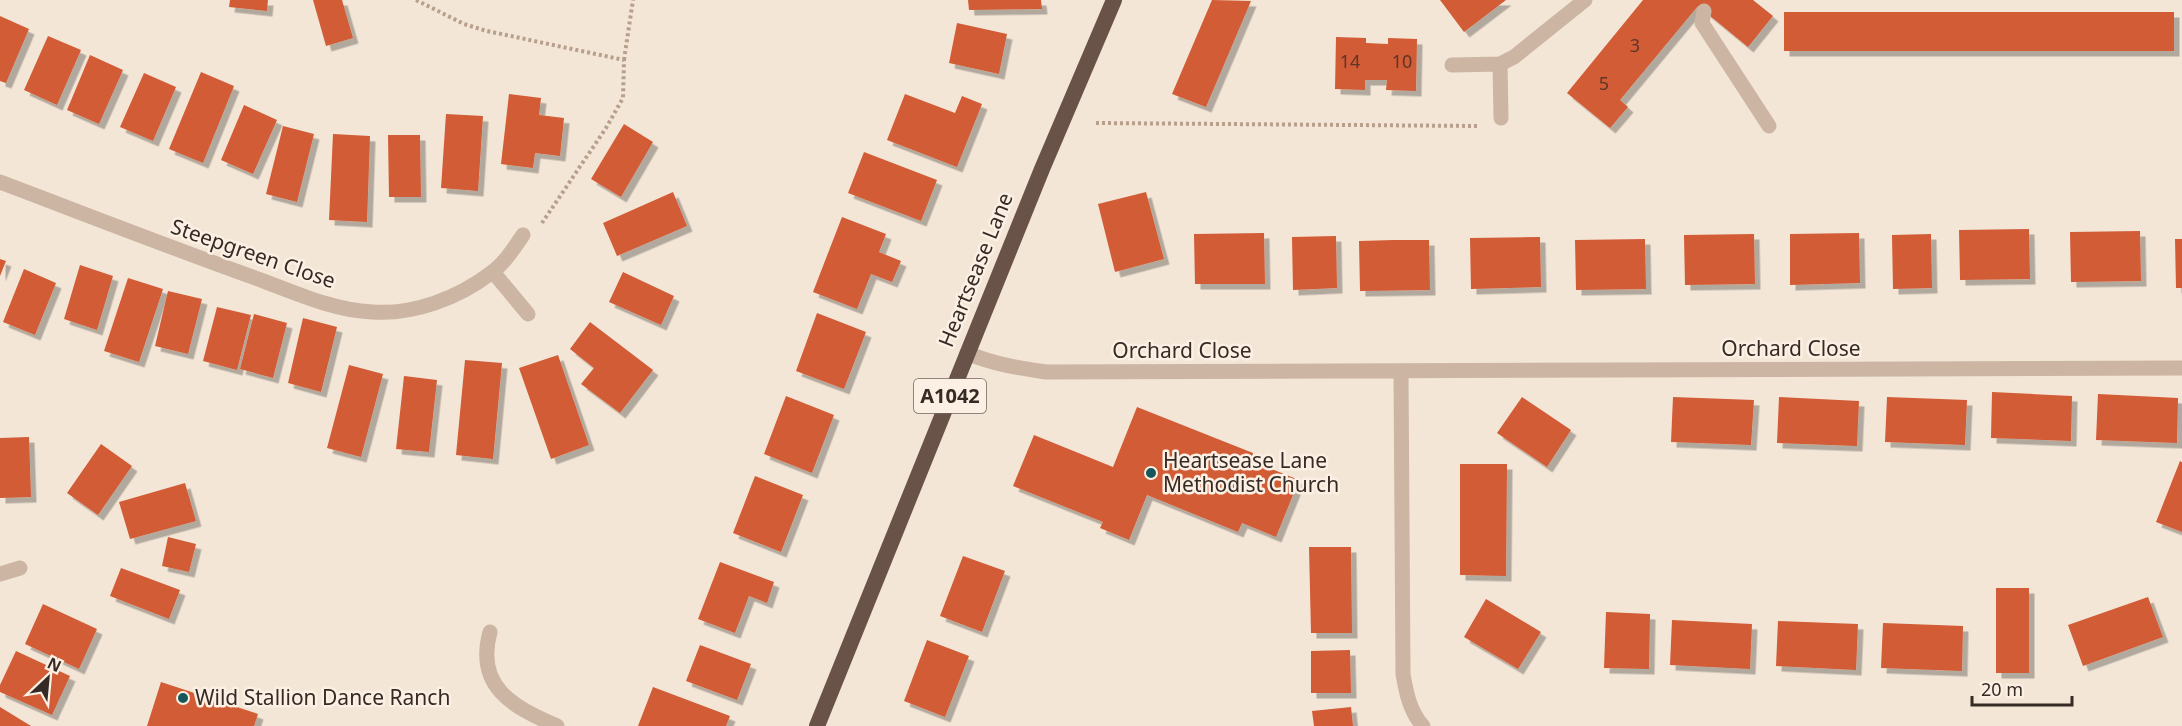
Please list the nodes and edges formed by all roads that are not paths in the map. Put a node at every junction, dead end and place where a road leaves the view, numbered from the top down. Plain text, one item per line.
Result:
1 (1114, 0) edge
2 (1586, 0) edge
3 (1704, 11) dead end
4 (1500, 64) junction
5 (1452, 65) dead end
6 (1501, 118) road end
7 (1769, 126) dead end
8 (0, 182) edge
9 (523, 235) road end
10 (492, 272) junction
11 (528, 314) dead end
12 (967, 352) junction
13 (2182, 368) edge
14 (1401, 371) junction
15 (20, 568) dead end
16 (0, 574) edge
17 (490, 632) dead end
18 (557, 726) edge
19 (816, 726) edge
20 (1423, 726) edge

1 - 12 highway, Heartsease Lane / A1042
2 - 4 street
3 - 7 street
4 - 5 street
4 - 6 street
8 - 10 street, Steepgreen Close
9 - 10 street, Steepgreen Close
10 - 11 street
12 - 14 street, Orchard Close
12 - 19 highway, Heartsease Lane / A1042
13 - 14 street, Orchard Close
14 - 20 street
15 - 16 street
17 - 18 street

